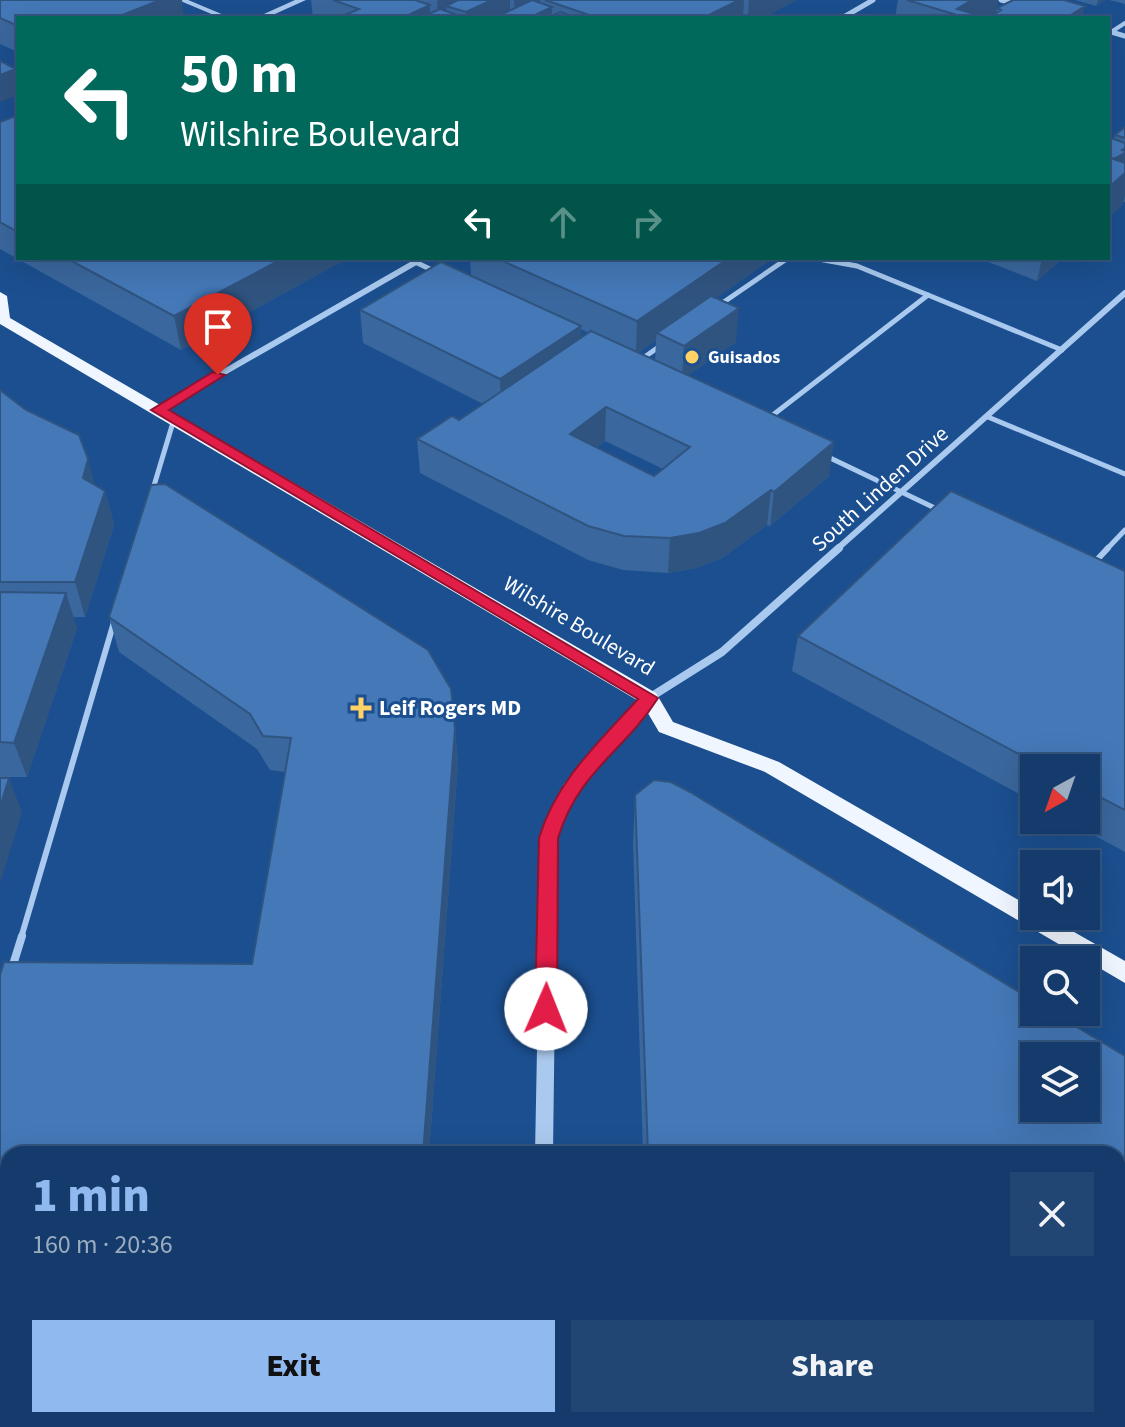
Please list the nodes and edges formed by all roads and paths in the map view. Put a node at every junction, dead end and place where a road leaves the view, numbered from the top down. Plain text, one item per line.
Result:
1 (183, 0) edge
2 (302, 0) edge
3 (873, 0) edge
4 (1001, 0) edge
5 (1026, 7) edge
6 (221, 16) edge
7 (264, 16) edge
8 (845, 16) edge
9 (419, 260) edge
10 (785, 260) edge
11 (824, 260) edge
12 (447, 277) edge
13 (1125, 293) edge
14 (928, 295) junction
15 (0, 296) edge
16 (711, 311) edge
17 (1, 319) edge
18 (672, 338) edge
19 (1062, 350) junction
20 (647, 372) edge
21 (158, 410) junction
22 (988, 417) junction
23 (174, 419) junction
24 (760, 425) edge
25 (815, 451) edge
26 (1125, 474) edge
27 (904, 493) junction
28 (149, 505) edge
29 (946, 513) edge
30 (1125, 530) edge
31 (1090, 568) edge
32 (117, 612) edge
33 (649, 698) junction
34 (1125, 973) edge
35 (9, 979) edge
36 (544, 1146) edge

1 - 6 lane
2 - 7 street
3 - 8 street
4 - 5 street
9 - 12 lane
9 - 21 street
10 - 16 lane
11 - 14 lane
13 - 19 street, South Linden Drive
14 - 19 lane
14 - 24 lane
15 - 17 main road, Wilshire Boulevard
17 - 21 main road, Wilshire Boulevard
18 - 20 lane
19 - 22 street, South Linden Drive
21 - 23 main road, Wilshire Boulevard
22 - 26 lane
22 - 27 street, South Linden Drive
23 - 28 lane
23 - 33 main road, Wilshire Boulevard
25 - 27 lane
27 - 29 lane
27 - 33 street, South Linden Drive
30 - 31 lane
32 - 35 lane
33 - 34 main road, Wilshire Boulevard
33 - 36 street

